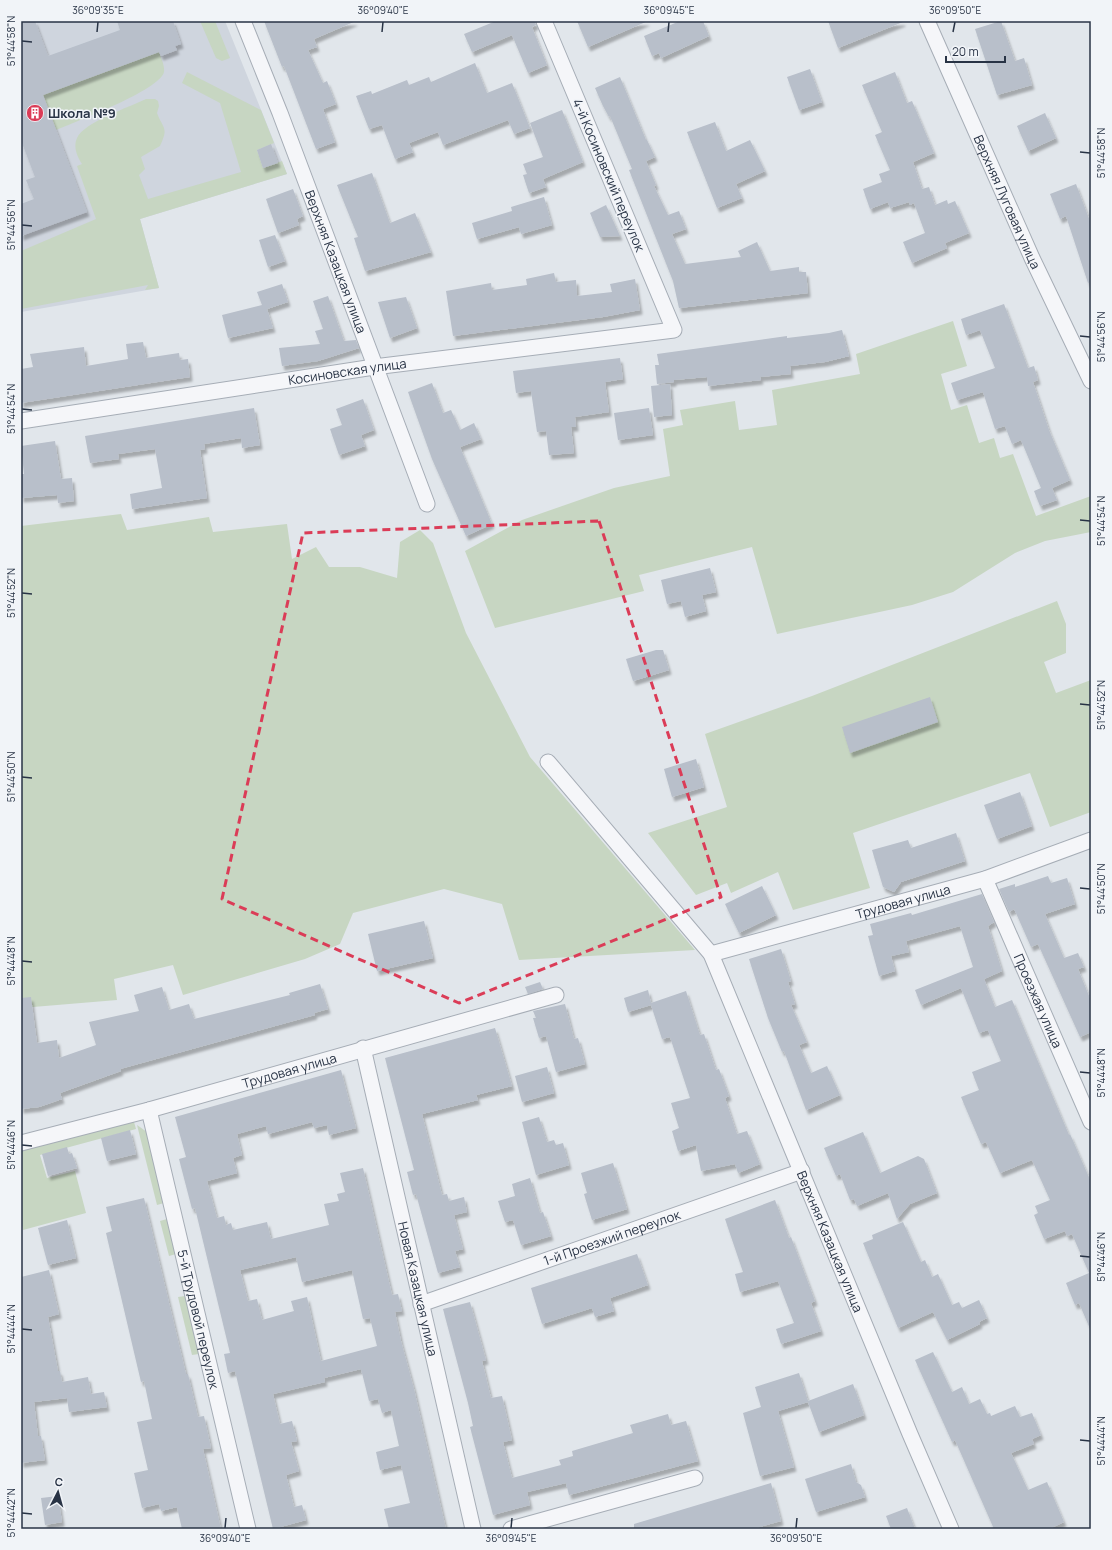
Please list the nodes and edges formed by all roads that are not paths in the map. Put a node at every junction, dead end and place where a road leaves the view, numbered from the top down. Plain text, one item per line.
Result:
1 (243, 21) edge
2 (544, 21) edge
3 (927, 21) edge
4 (674, 330) joint
5 (374, 367) junction
6 (1091, 381) edge
7 (21, 421) edge
8 (427, 504) dead end
9 (548, 762) dead end
10 (1091, 840) edge
11 (984, 879) junction
12 (712, 954) junction
13 (556, 995) dead end
14 (363, 1048) junction
15 (149, 1110) junction
16 (1091, 1122) edge
17 (21, 1143) edge
18 (802, 1171) junction
19 (421, 1304) junction
20 (695, 1478) dead end
21 (248, 1529) edge
22 (473, 1529) edge
23 (512, 1529) edge
24 (951, 1529) edge

1 - 5 street, Верхняя Казацкая улица
2 - 4 street, 4-й Косиновский переулок
3 - 6 street, Верхняя Луговая улица
4 - 5 street, Косиновская улица
5 - 7 street, Косиновская улица
5 - 8 street, Верхняя Казацкая улица
9 - 12 street, Верхняя Казацкая улица
10 - 11 street, Трудовая улица
11 - 12 street, Трудовая улица
11 - 16 street, Проезжая улица
12 - 18 street, Верхняя Казацкая улица
13 - 14 street, Трудовая улица
14 - 15 street, Трудовая улица
14 - 19 street, Новая Казацкая улица
15 - 17 street, Трудовая улица
15 - 21 street, 5-й Трудовой переулок
18 - 19 street, 1-й Проезжий переулок
18 - 24 street, Верхняя Казацкая улица
19 - 22 street, Новая Казацкая улица
20 - 23 street

